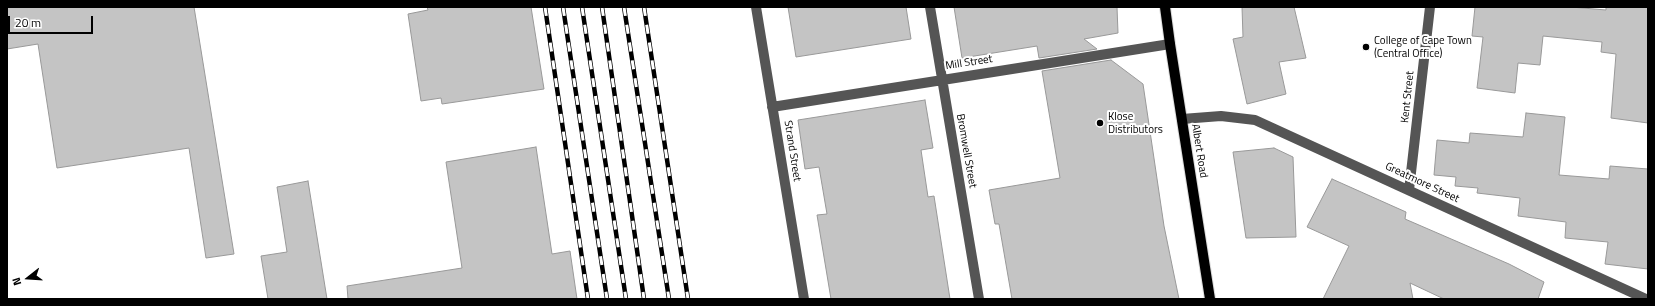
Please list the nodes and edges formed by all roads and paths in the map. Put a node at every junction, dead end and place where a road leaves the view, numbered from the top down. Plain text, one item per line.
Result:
1 (756, 7) edge
2 (930, 7) edge
3 (1165, 7) edge
4 (1430, 7) edge
5 (1170, 44) junction
6 (942, 80) junction
7 (772, 108) junction
8 (1182, 119) junction
9 (1409, 190) junction
10 (804, 299) edge
11 (979, 299) edge
12 (1210, 299) edge
13 (1646, 299) edge

1 - 7 street, Strand Street
2 - 6 street, Bromwell Street
3 - 5 main road, Albert Road
4 - 9 street, Kent Street
5 - 6 street, Mill Street
5 - 8 main road, Albert Road
6 - 7 street, Mill Street
6 - 11 street, Bromwell Street
7 - 10 street, Strand Street
8 - 9 street, Greatmore Street
8 - 12 main road, Albert Road
9 - 13 street, Greatmore Street

